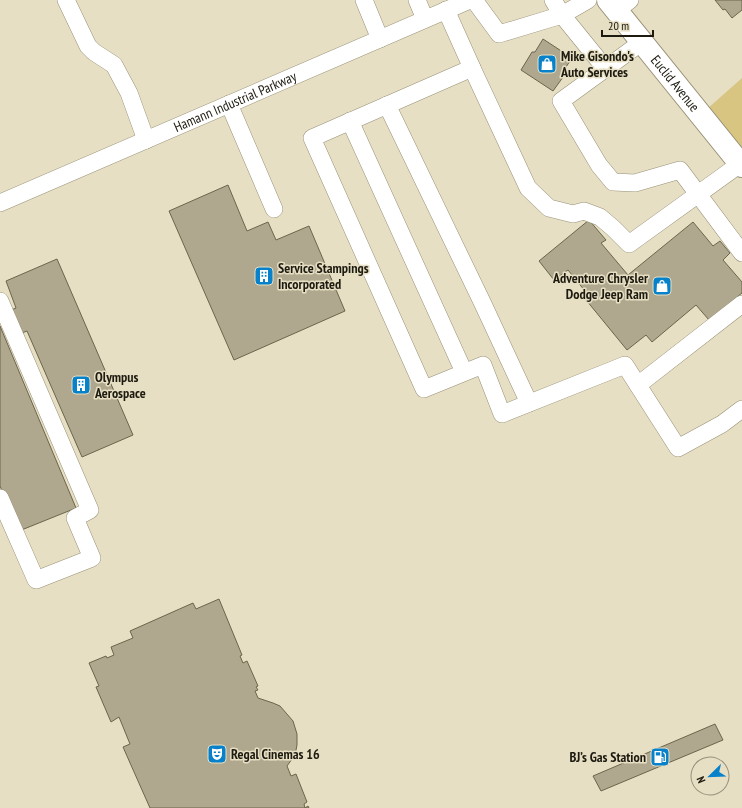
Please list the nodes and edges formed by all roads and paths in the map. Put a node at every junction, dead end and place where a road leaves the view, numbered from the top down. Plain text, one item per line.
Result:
1 (66, 0) edge
2 (364, 0) edge
3 (417, 0) edge
4 (470, 0) edge
5 (474, 0) edge
6 (553, 0) edge
7 (588, 0) edge
8 (618, 3) edge
9 (446, 10) junction
10 (562, 15) junction
11 (425, 19) junction
12 (380, 39) junction
13 (642, 42) junction
14 (472, 68) junction
15 (605, 68) junction
16 (229, 104) junction
17 (387, 105) junction
18 (350, 122) junction
19 (146, 140) junction
20 (741, 165) edge
21 (699, 194) junction
22 (0, 203) edge
23 (274, 209) dead end
24 (742, 253) edge
25 (0, 301) edge
26 (742, 304) edge
27 (464, 372) junction
28 (638, 385) junction
29 (529, 403) junction
30 (742, 409) edge
31 (0, 498) edge

1 - 19 street
2 - 12 street
3 - 11 street
4 - 9 street, Hamann Industrial Parkway
5 - 10 street
6 - 10 street
7 - 10 street
8 - 13 main road, Euclid Avenue
9 - 11 street, Hamann Industrial Parkway
9 - 14 street
10 - 15 street
11 - 12 street, Hamann Industrial Parkway
12 - 16 street, Hamann Industrial Parkway
13 - 15 street
13 - 20 main road, Euclid Avenue
14 - 17 street
14 - 21 street
15 - 21 street
16 - 19 street, Hamann Industrial Parkway
16 - 23 street
17 - 18 street
17 - 29 street
18 - 27 street
18 - 27 street
19 - 22 street, Hamann Industrial Parkway
20 - 21 street
21 - 24 street
25 - 31 street
26 - 28 street
27 - 29 street
28 - 29 street
28 - 30 street

